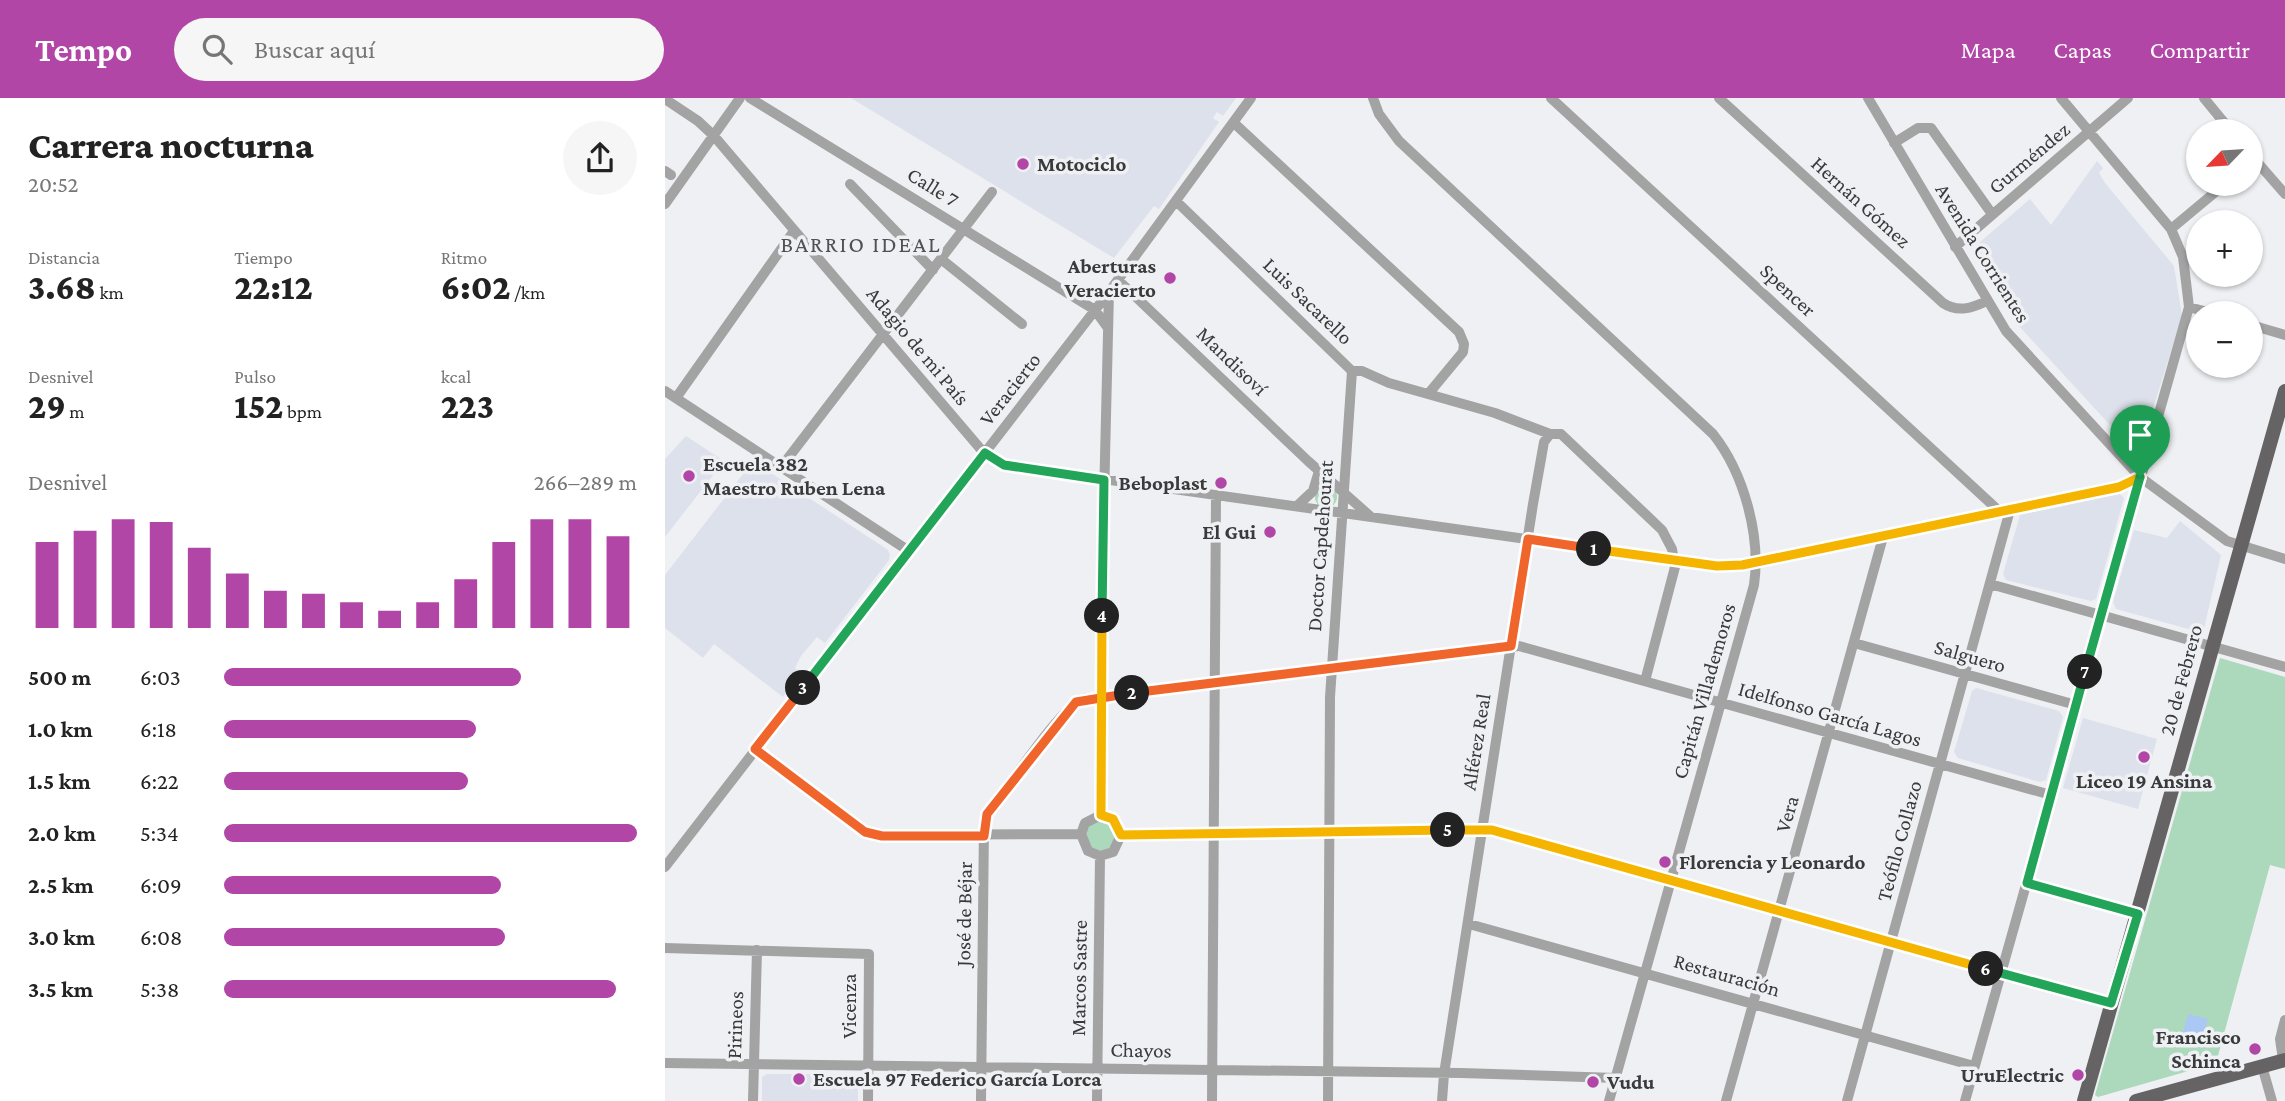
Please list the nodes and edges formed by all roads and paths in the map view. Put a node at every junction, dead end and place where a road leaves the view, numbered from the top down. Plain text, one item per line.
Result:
1 (740, 98) edge
2 (750, 98) edge
3 (1251, 98) edge
4 (1373, 98) edge
5 (1551, 98) edge
6 (1719, 98) edge
7 (1868, 98) edge
8 (2061, 98) edge
9 (2128, 98) edge
10 (2204, 98) edge
11 (665, 99) edge
12 (2221, 119) edge
13 (1234, 123) junction
14 (2089, 132) junction
15 (713, 136) junction
16 (1894, 143) junction
17 (2263, 171) edge
18 (850, 184) dead end
19 (992, 192) dead end
20 (2285, 194) edge
21 (2211, 196) edge
22 (1177, 202) junction
23 (665, 204) edge
24 (1992, 214) junction
25 (964, 229) junction
26 (2171, 229) junction
27 (794, 231) junction
28 (1955, 247) junction
29 (941, 259) junction
30 (933, 270) junction
31 (1118, 279) junction
32 (1109, 292) junction
33 (1987, 301) junction
34 (2188, 301) edge
35 (1095, 310) junction
36 (2186, 317) edge
37 (1022, 324) dead end
38 (1108, 328) junction
39 (2263, 329) edge
40 (883, 335) junction
41 (2285, 335) edge
42 (1352, 371) junction
43 (665, 391) edge
44 (2285, 391) edge
45 (1429, 393) junction
46 (676, 398) junction
47 (1550, 434) junction
48 (2279, 437) edge
49 (985, 453) junction
50 (782, 466) junction
51 (1319, 471) junction
52 (2140, 477) junction
53 (1104, 480) junction
54 (1343, 492) junction
55 (1216, 496) junction
56 (1297, 506) junction
57 (2004, 510) junction
58 (1342, 513) junction
59 (1371, 517) junction
60 (1883, 537) junction
61 (1528, 539) junction
62 (2240, 547) junction
63 (909, 551) junction
64 (2285, 559) edge
65 (1674, 560) junction
66 (1756, 563) junction
67 (1990, 584) junction
68 (2100, 615) junction
69 (1854, 643) junction
70 (1511, 646) junction
71 (2213, 646) junction
72 (2285, 667) edge
73 (1331, 670) junction
74 (1965, 675) junction
75 (1644, 681) junction
76 (1214, 683) junction
77 (1101, 697) junction
78 (1720, 702) junction
79 (2076, 705) junction
80 (1830, 733) junction
81 (755, 749) junction
82 (1940, 766) junction
83 (2051, 795) junction
84 (1101, 815) junction
85 (1482, 829) junction
86 (1328, 833) junction
87 (1081, 834) junction
88 (1215, 834) junction
89 (1121, 835) junction
90 (984, 836) junction
91 (1100, 856) junction
92 (665, 867) edge
93 (1671, 881) junction
94 (2027, 883) junction
95 (1780, 912) junction
96 (2138, 914) junction
97 (1469, 924) junction
98 (1891, 943) junction
99 (665, 948) edge
100 (757, 950) junction
101 (1646, 972) junction
102 (2001, 973) junction
103 (2111, 1003) junction
104 (1755, 1004) junction
105 (2285, 1020) edge
106 (1866, 1035) junction
107 (2284, 1060) edge
108 (665, 1063) edge
109 (753, 1063) junction
110 (869, 1066) junction
111 (1974, 1066) junction
112 (2262, 1066) junction
113 (981, 1067) junction
114 (1097, 1068) junction
115 (1212, 1070) junction
116 (1328, 1072) junction
117 (1444, 1074) junction
118 (1616, 1078) junction
119 (2153, 1099) edge
120 (753, 1101) edge
121 (868, 1101) edge
122 (981, 1101) edge
123 (1097, 1101) edge
124 (1212, 1101) edge
125 (1328, 1101) edge
126 (1442, 1101) edge
127 (1609, 1101) edge
128 (1726, 1101) edge
129 (1847, 1101) edge
130 (1965, 1101) edge
131 (2084, 1101) edge
132 (2136, 1101) edge
133 (2272, 1101) edge

1 - 15 street
2 - 25 street, Calle 7
3 - 13 street, Veracierto
4 - 66 street, Capitán Villademoros
5 - 57 street, Spencer
6 - 33 street, Hernán Gómez
7 - 16 street, Avenida Corrientes
8 - 14 street
9 - 14 street, Gurméndez
10 - 12 street
11 - 15 street, Adagio de mi País
13 - 22 street, Veracierto
13 - 45 street
14 - 24 street, Gurméndez
14 - 26 street
15 - 23 street
15 - 27 street, Adagio de mi País
16 - 24 street
16 - 28 street, Avenida Corrientes
17 - 20 street
18 - 30 street
19 - 25 street
21 - 26 street
22 - 31 street, Veracierto
22 - 42 street, Luis Sacarello
24 - 28 street, Gurméndez
25 - 29 street
25 - 35 street, Calle 7
26 - 34 street
27 - 40 street, Adagio de mi País
27 - 46 street
28 - 33 street, Avenida Corrientes
29 - 30 street
29 - 37 street
30 - 40 street
31 - 32 street, Veracierto
31 - 51 street, Mandisoví
32 - 35 street, Veracierto
32 - 38 street
33 - 52 street, Avenida Corrientes
35 - 38 street
35 - 49 street, Veracierto
36 - 52 street
38 - 53 street
39 - 41 street
40 - 49 street, Adagio de mi País
40 - 50 street
42 - 45 street, Luis Sacarello
42 - 54 street, Doctor Capdehourat
43 - 46 street
44 - 48 main road, 20 de Febrero
45 - 47 street, Luis Sacarello
46 - 50 street
47 - 61 street, Alférez Real
47 - 65 street, Luis Sacarello
48 - 62 main road, 20 de Febrero
49 - 53 street
49 - 63 street, Veracierto
50 - 63 street
51 - 54 street, Mandisoví
51 - 56 street
52 - 57 street
52 - 62 street, Avenida Corrientes
52 - 68 street
53 - 55 street
53 - 77 street
54 - 58 street, Doctor Capdehourat
54 - 59 street, Mandisoví
55 - 56 street
55 - 76 street
56 - 58 street
57 - 60 street
57 - 67 street, Teófilo Collazo
58 - 59 street
58 - 73 street, Doctor Capdehourat
59 - 61 street
60 - 66 street
60 - 69 street, Vera
61 - 65 street
61 - 70 street, Alférez Real
62 - 64 street, Avenida Corrientes
62 - 71 main road, 20 de Febrero
63 - 81 street, Veracierto
65 - 66 street
65 - 75 street
66 - 78 street, Capitán Villademoros
67 - 68 street
67 - 74 street, Teófilo Collazo
68 - 71 street
68 - 79 street
69 - 74 street, Salguero
69 - 80 street, Vera
70 - 73 street, Idelfonso García Lagos
70 - 75 street, Idelfonso García Lagos
70 - 85 street, Alférez Real
71 - 72 street
71 - 96 main road, 20 de Febrero
73 - 76 street, Idelfonso García Lagos
73 - 86 street, Doctor Capdehourat
74 - 79 street, Salguero
74 - 82 street, Teófilo Collazo
75 - 78 street, Idelfonso García Lagos
76 - 77 street, Idelfonso García Lagos
76 - 88 street
77 - 84 street
77 - 90 street, José de Béjar
78 - 80 street, Idelfonso García Lagos
78 - 93 street, Capitán Villademoros
79 - 83 street
80 - 82 street, Idelfonso García Lagos
80 - 95 street, Vera
81 - 90 street
81 - 92 street, Veracierto
82 - 83 street, Idelfonso García Lagos
82 - 98 street, Teófilo Collazo
83 - 94 street
84 - 87 street
84 - 89 street
85 - 86 street
85 - 93 street
85 - 97 street, Alférez Real
86 - 88 street
86 - 116 street, Doctor Capdehourat
87 - 90 street
87 - 91 street
88 - 89 street
88 - 115 street
89 - 91 street
90 - 113 street, José de Béjar
91 - 114 street, Marcos Sastre
93 - 95 street
93 - 101 street, Capitán Villademoros
94 - 96 street
94 - 102 street
95 - 98 street
95 - 104 street, Vera
96 - 103 main road, 20 de Febrero
97 - 101 street, Restauración
97 - 117 street, Alférez Real
98 - 102 street
98 - 106 street, Teófilo Collazo
99 - 100 street
100 - 109 street, Pirineos
100 - 110 street, Vicenza
101 - 104 street, Restauración
101 - 118 street, Capitán Villademoros
102 - 103 street
102 - 111 street
103 - 131 main road, 20 de Febrero
104 - 106 street, Restauración
104 - 128 street, Vera
105 - 107 street
106 - 111 street, Restauración
106 - 129 street, Teófilo Collazo
107 - 112 main road
108 - 109 street, Chayos
109 - 110 street, Chayos
109 - 120 street, Pirineos
110 - 113 street, Chayos
110 - 121 street, Vicenza
111 - 130 street
112 - 119 main road
112 - 133 street
113 - 114 street, Chayos
113 - 122 street, José de Béjar
114 - 115 street, Chayos
114 - 123 street, Marcos Sastre
115 - 116 street, Chayos
115 - 124 street
116 - 117 street, Chayos
116 - 125 street, Doctor Capdehourat
117 - 118 street, Chayos
117 - 126 street, Alférez Real
118 - 127 street, Capitán Villademoros
119 - 132 main road

